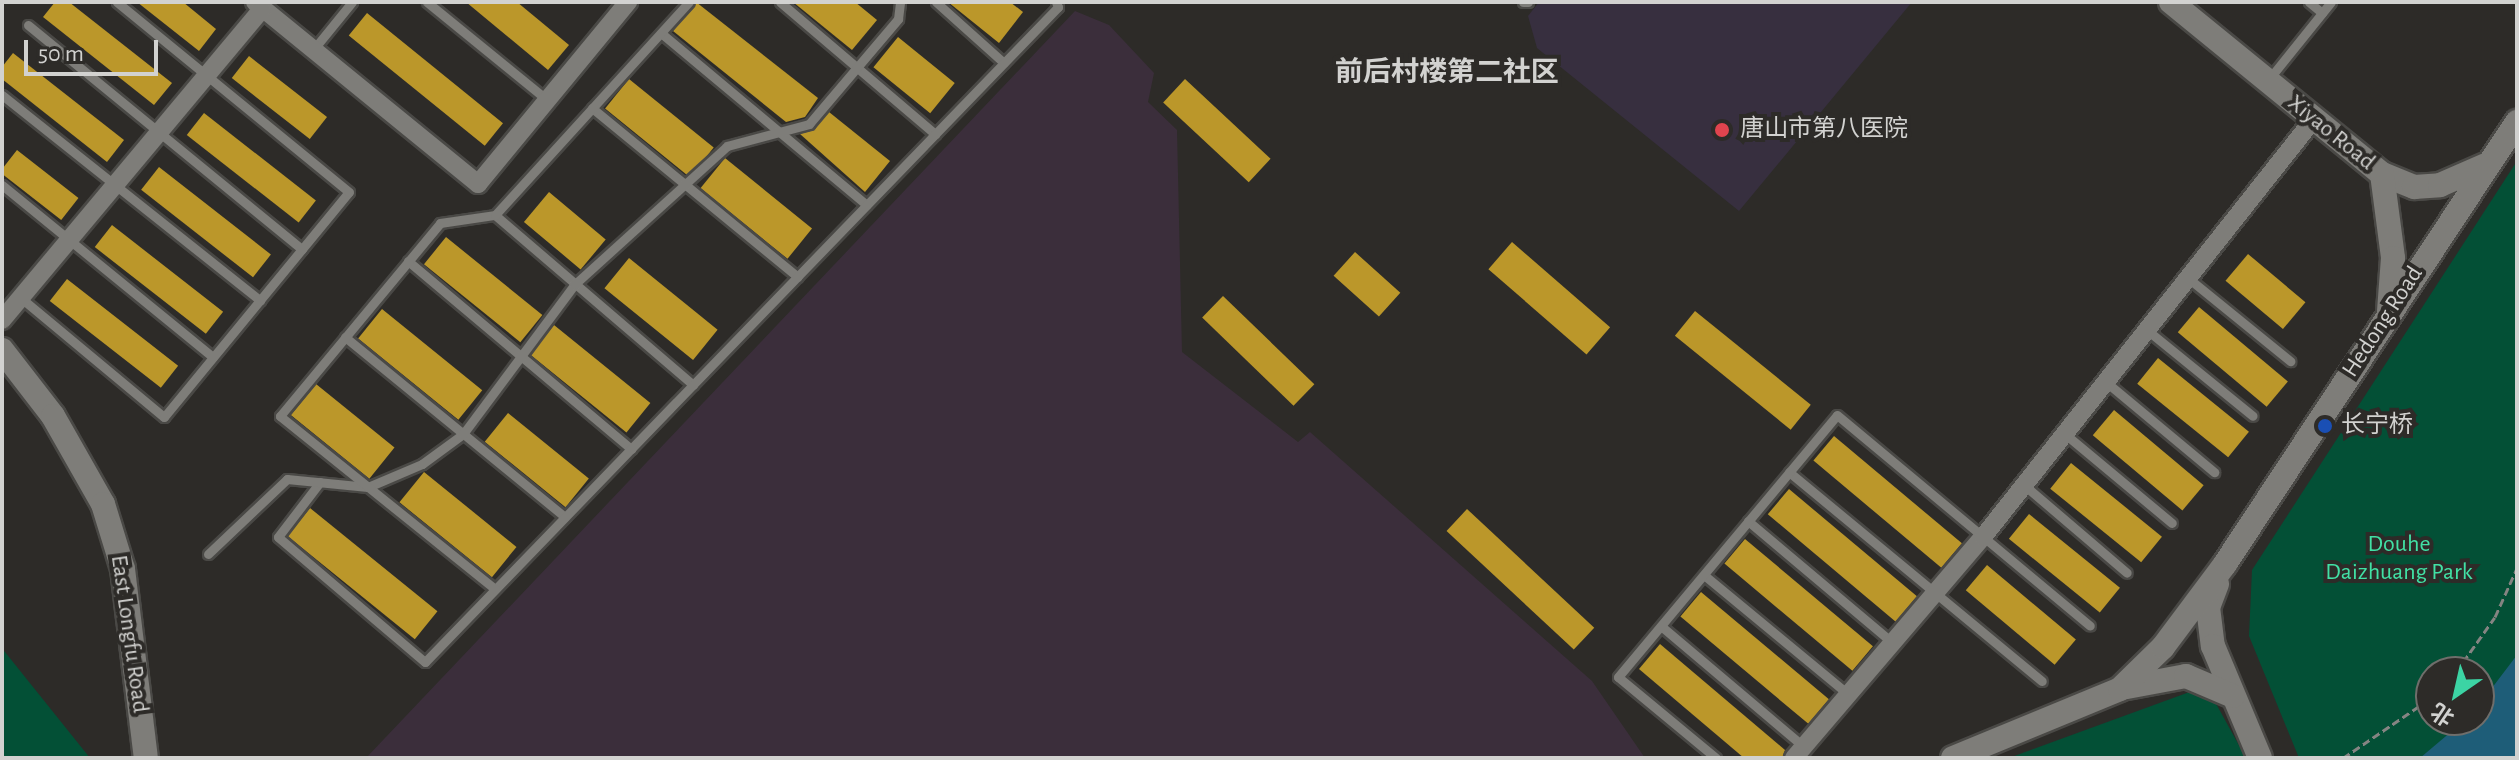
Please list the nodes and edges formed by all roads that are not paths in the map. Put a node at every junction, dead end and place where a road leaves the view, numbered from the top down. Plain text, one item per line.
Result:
1 (117, 2) edge
2 (352, 2) edge
3 (427, 2) edge
4 (628, 2) edge
5 (689, 2) edge
6 (780, 2) edge
7 (900, 2) edge
8 (936, 2) edge
9 (1056, 2) edge
10 (2171, 2) edge
11 (2309, 2) edge
12 (2331, 2) edge
13 (258, 6) edge
14 (2322, 13) junction
15 (28, 25) dead end
16 (661, 33) junction
17 (313, 50) junction
18 (1004, 63) junction
19 (860, 70) junction
20 (207, 75) junction
21 (2267, 82) junction
22 (2, 95) edge
23 (547, 100) junction
24 (592, 108) junction
25 (2313, 120) junction
26 (2517, 122) edge
27 (159, 132) junction
28 (935, 134) junction
29 (783, 135) junction
30 (2488, 164) junction
31 (2382, 174) junction
32 (2, 185) edge
33 (115, 185) junction
34 (687, 186) junction
35 (867, 205) junction
36 (495, 215) junction
37 (69, 240) junction
38 (302, 249) junction
39 (408, 261) junction
40 (798, 277) junction
41 (2188, 278) junction
42 (575, 284) junction
43 (21, 298) junction
44 (260, 300) junction
45 (2388, 314) junction
46 (2, 320) edge
47 (2147, 330) junction
48 (345, 337) junction
49 (2, 350) edge
50 (213, 357) junction
51 (523, 357) junction
52 (2290, 361) dead end
53 (2106, 382) junction
54 (693, 385) junction
55 (2253, 416) dead end
56 (463, 434) junction
57 (2065, 434) junction
58 (631, 449) junction
59 (1789, 472) junction
60 (2214, 472) dead end
61 (320, 482) junction
62 (2024, 485) junction
63 (368, 487) junction
64 (565, 517) junction
65 (1748, 521) junction
66 (2172, 523) dead end
67 (1983, 537) junction
68 (208, 554) dead end
69 (2225, 564) junction
70 (2127, 573) dead end
71 (1704, 575) junction
72 (495, 589) junction
73 (1935, 593) junction
74 (1661, 626) junction
75 (2090, 626) dead end
76 (1893, 643) junction
77 (2042, 681) dead end
78 (2120, 689) junction
79 (1849, 695) junction
80 (2233, 696) junction
81 (1799, 753) edge
82 (146, 758) edge
83 (1716, 758) edge
84 (1953, 758) edge
85 (2260, 758) edge

1 - 20 lane
2 - 17 lane
3 - 23 lane
4 - 23 street
5 - 16 lane
6 - 19 lane
7 - 19 lane
8 - 18 lane
9 - 18 lane
10 - 21 street, Xiyao Road
11 - 14 lane
12 - 14 lane
13 - 17 street
13 - 20 street
14 - 21 lane
15 - 27 lane
16 - 24 lane
16 - 29 lane
17 - 23 street
18 - 28 lane
19 - 28 lane
19 - 29 lane
20 - 27 street
20 - 38 lane
21 - 25 street, Xiyao Road
22 - 33 lane
24 - 34 lane
24 - 36 lane
25 - 31 street, Xiyao Road
25 - 41 street
26 - 30 street, Hedong Road
27 - 33 street
27 - 38 lane
28 - 35 lane
29 - 34 lane
29 - 35 lane
30 - 31 street
30 - 45 street, Hedong Road
31 - 45 street, Xiyao Road
32 - 37 lane
33 - 37 street
33 - 44 lane
34 - 40 lane
34 - 42 lane
35 - 40 lane
36 - 39 lane
36 - 42 lane
37 - 43 street
37 - 50 lane
38 - 44 lane
39 - 48 lane
39 - 51 lane
40 - 54 lane
41 - 47 street
41 - 52 lane
42 - 51 lane
42 - 54 lane
43 - 46 street
43 - 50 lane
44 - 50 lane
45 - 69 street, Hedong Road
47 - 53 street
47 - 55 lane
48 - 56 lane
48 - 63 lane
49 - 82 street, East Longfu Road
51 - 56 lane
51 - 58 lane
53 - 57 street
53 - 60 lane
54 - 58 lane
56 - 63 lane
56 - 64 lane
57 - 62 street
57 - 66 lane
58 - 64 lane
59 - 65 lane
59 - 67 lane
59 - 73 lane
61 - 63 lane
61 - 68 lane
61 - 72 lane
62 - 67 street
62 - 70 lane
63 - 72 lane
64 - 72 lane
65 - 71 lane
65 - 76 lane
67 - 73 street
67 - 75 lane
69 - 78 street, Hedong Road
69 - 80 street, Hedong Road
71 - 74 lane
71 - 79 lane
73 - 76 street
73 - 77 lane
74 - 81 lane
74 - 83 lane
76 - 79 street
78 - 80 street
78 - 84 street, Hedong Road
79 - 81 street
80 - 85 street, Hedong Road

